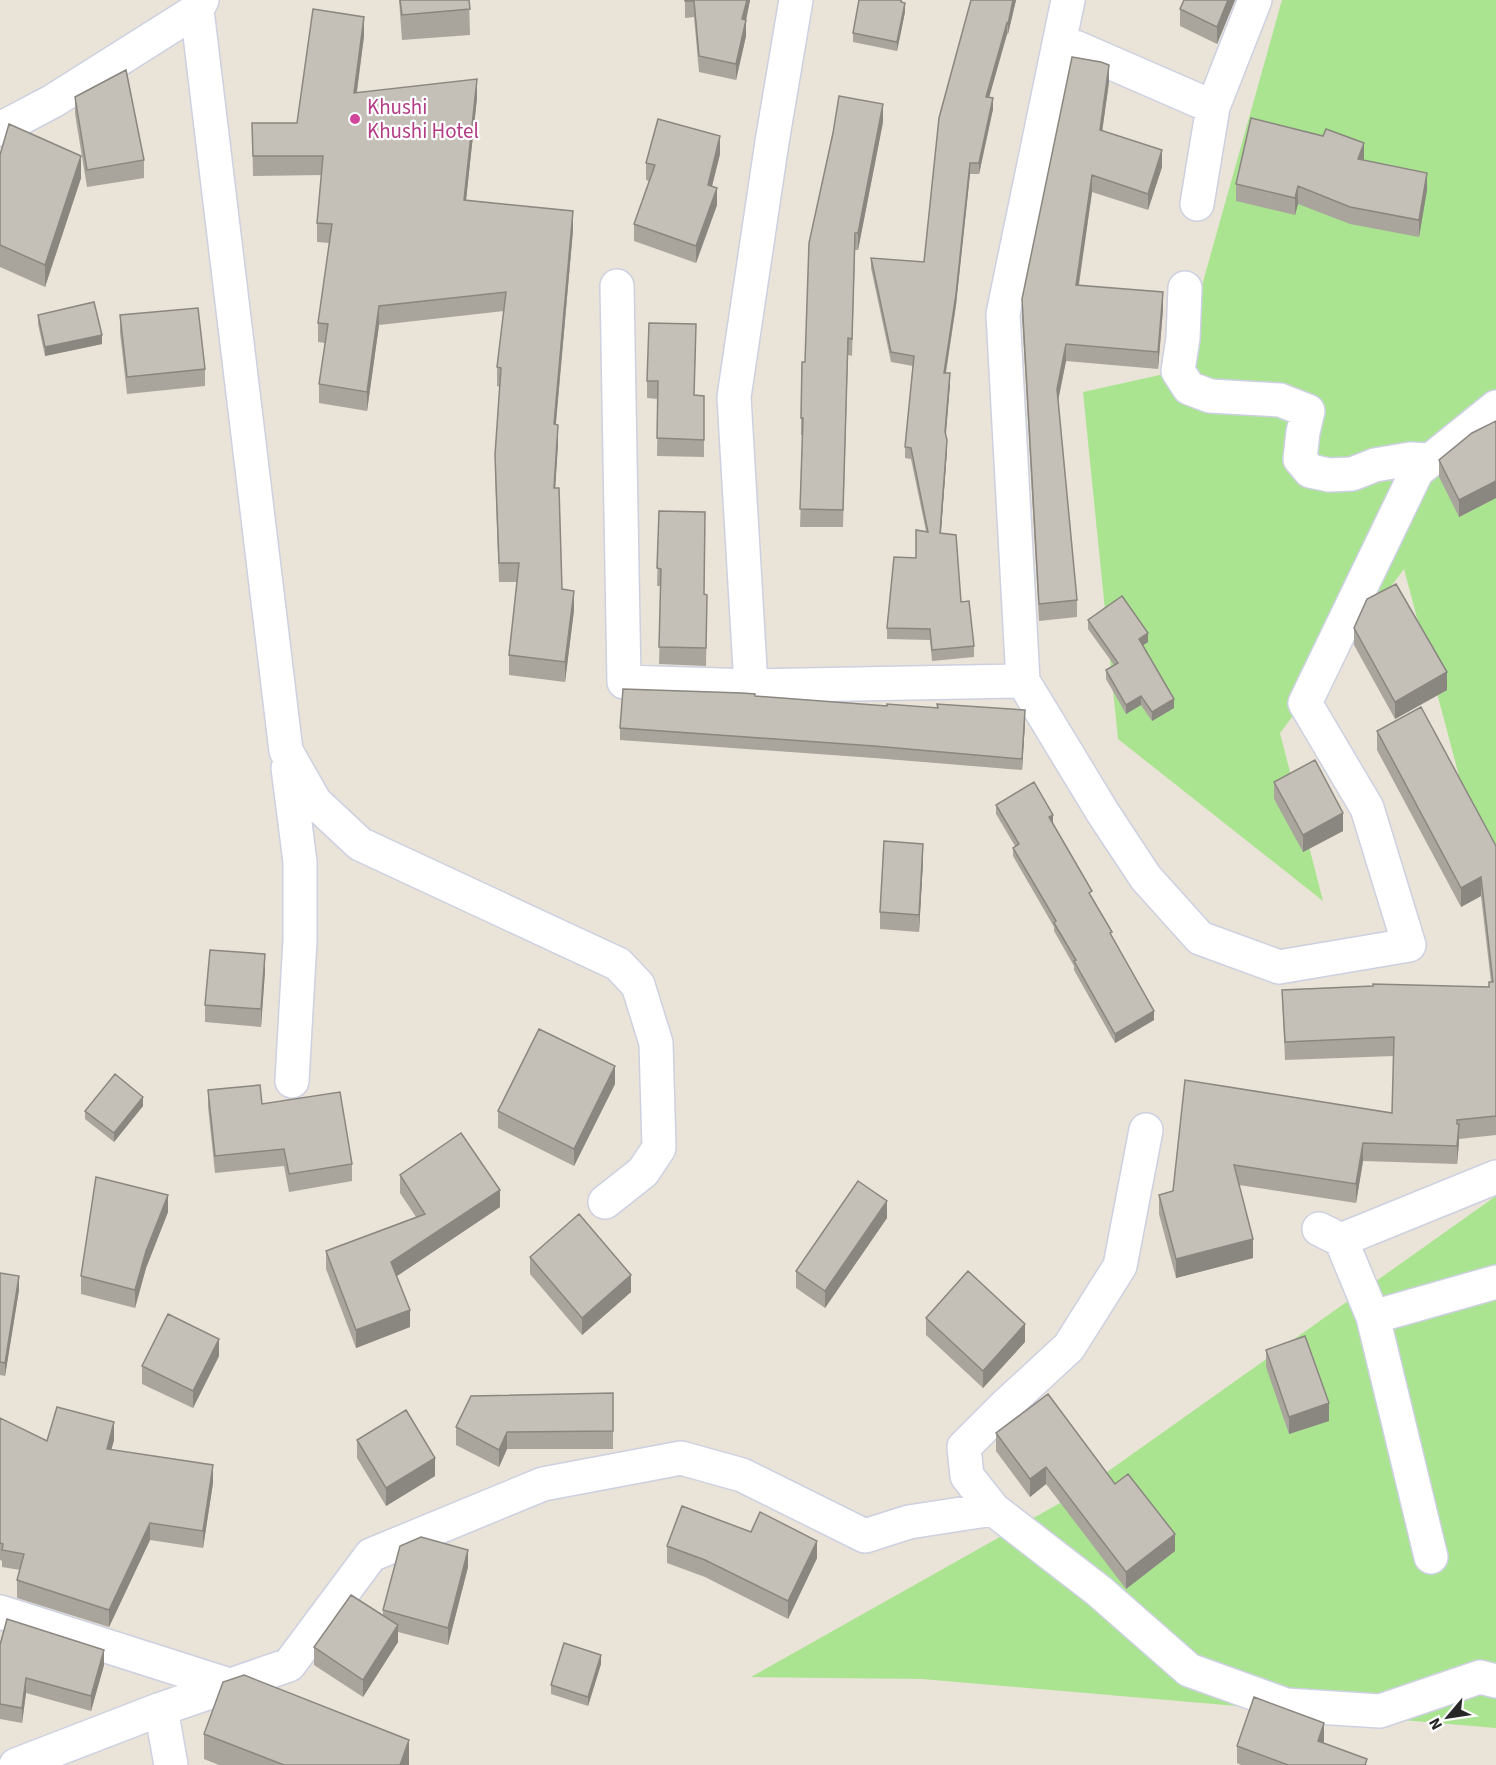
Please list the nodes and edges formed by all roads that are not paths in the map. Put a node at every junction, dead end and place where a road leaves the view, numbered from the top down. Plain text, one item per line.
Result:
1 (796, 0) edge
2 (1068, 0) edge
3 (1255, 0) edge
4 (200, 5) edge
5 (1059, 45) junction
6 (1213, 107) junction
7 (0, 129) edge
8 (1197, 204) dead end
9 (617, 286) dead end
10 (1185, 288) dead end
11 (1496, 407) edge
12 (1431, 460) junction
13 (1023, 681) junction
14 (751, 686) junction
15 (286, 751) junction
16 (292, 1081) dead end
17 (1146, 1130) dead end
18 (1496, 1177) edge
19 (605, 1202) dead end
20 (1496, 1282) edge
21 (1373, 1317) junction
22 (993, 1509) junction
23 (1431, 1557) dead end
24 (0, 1612) edge
25 (1496, 1681) edge
26 (229, 1684) junction
27 (161, 1709) junction
28 (16, 1765) edge
29 (171, 1765) edge

1 - 14 street
2 - 5 street
3 - 6 street
4 - 7 street
4 - 15 street
5 - 6 street
5 - 13 street
6 - 8 street
9 - 14 street
10 - 12 street
11 - 12 street
12 - 13 street
13 - 14 street
15 - 16 street
15 - 19 street
17 - 22 street
18 - 21 street
20 - 21 street
21 - 23 street
22 - 25 street
22 - 26 street
24 - 26 street
26 - 27 street
27 - 28 street
27 - 29 street

